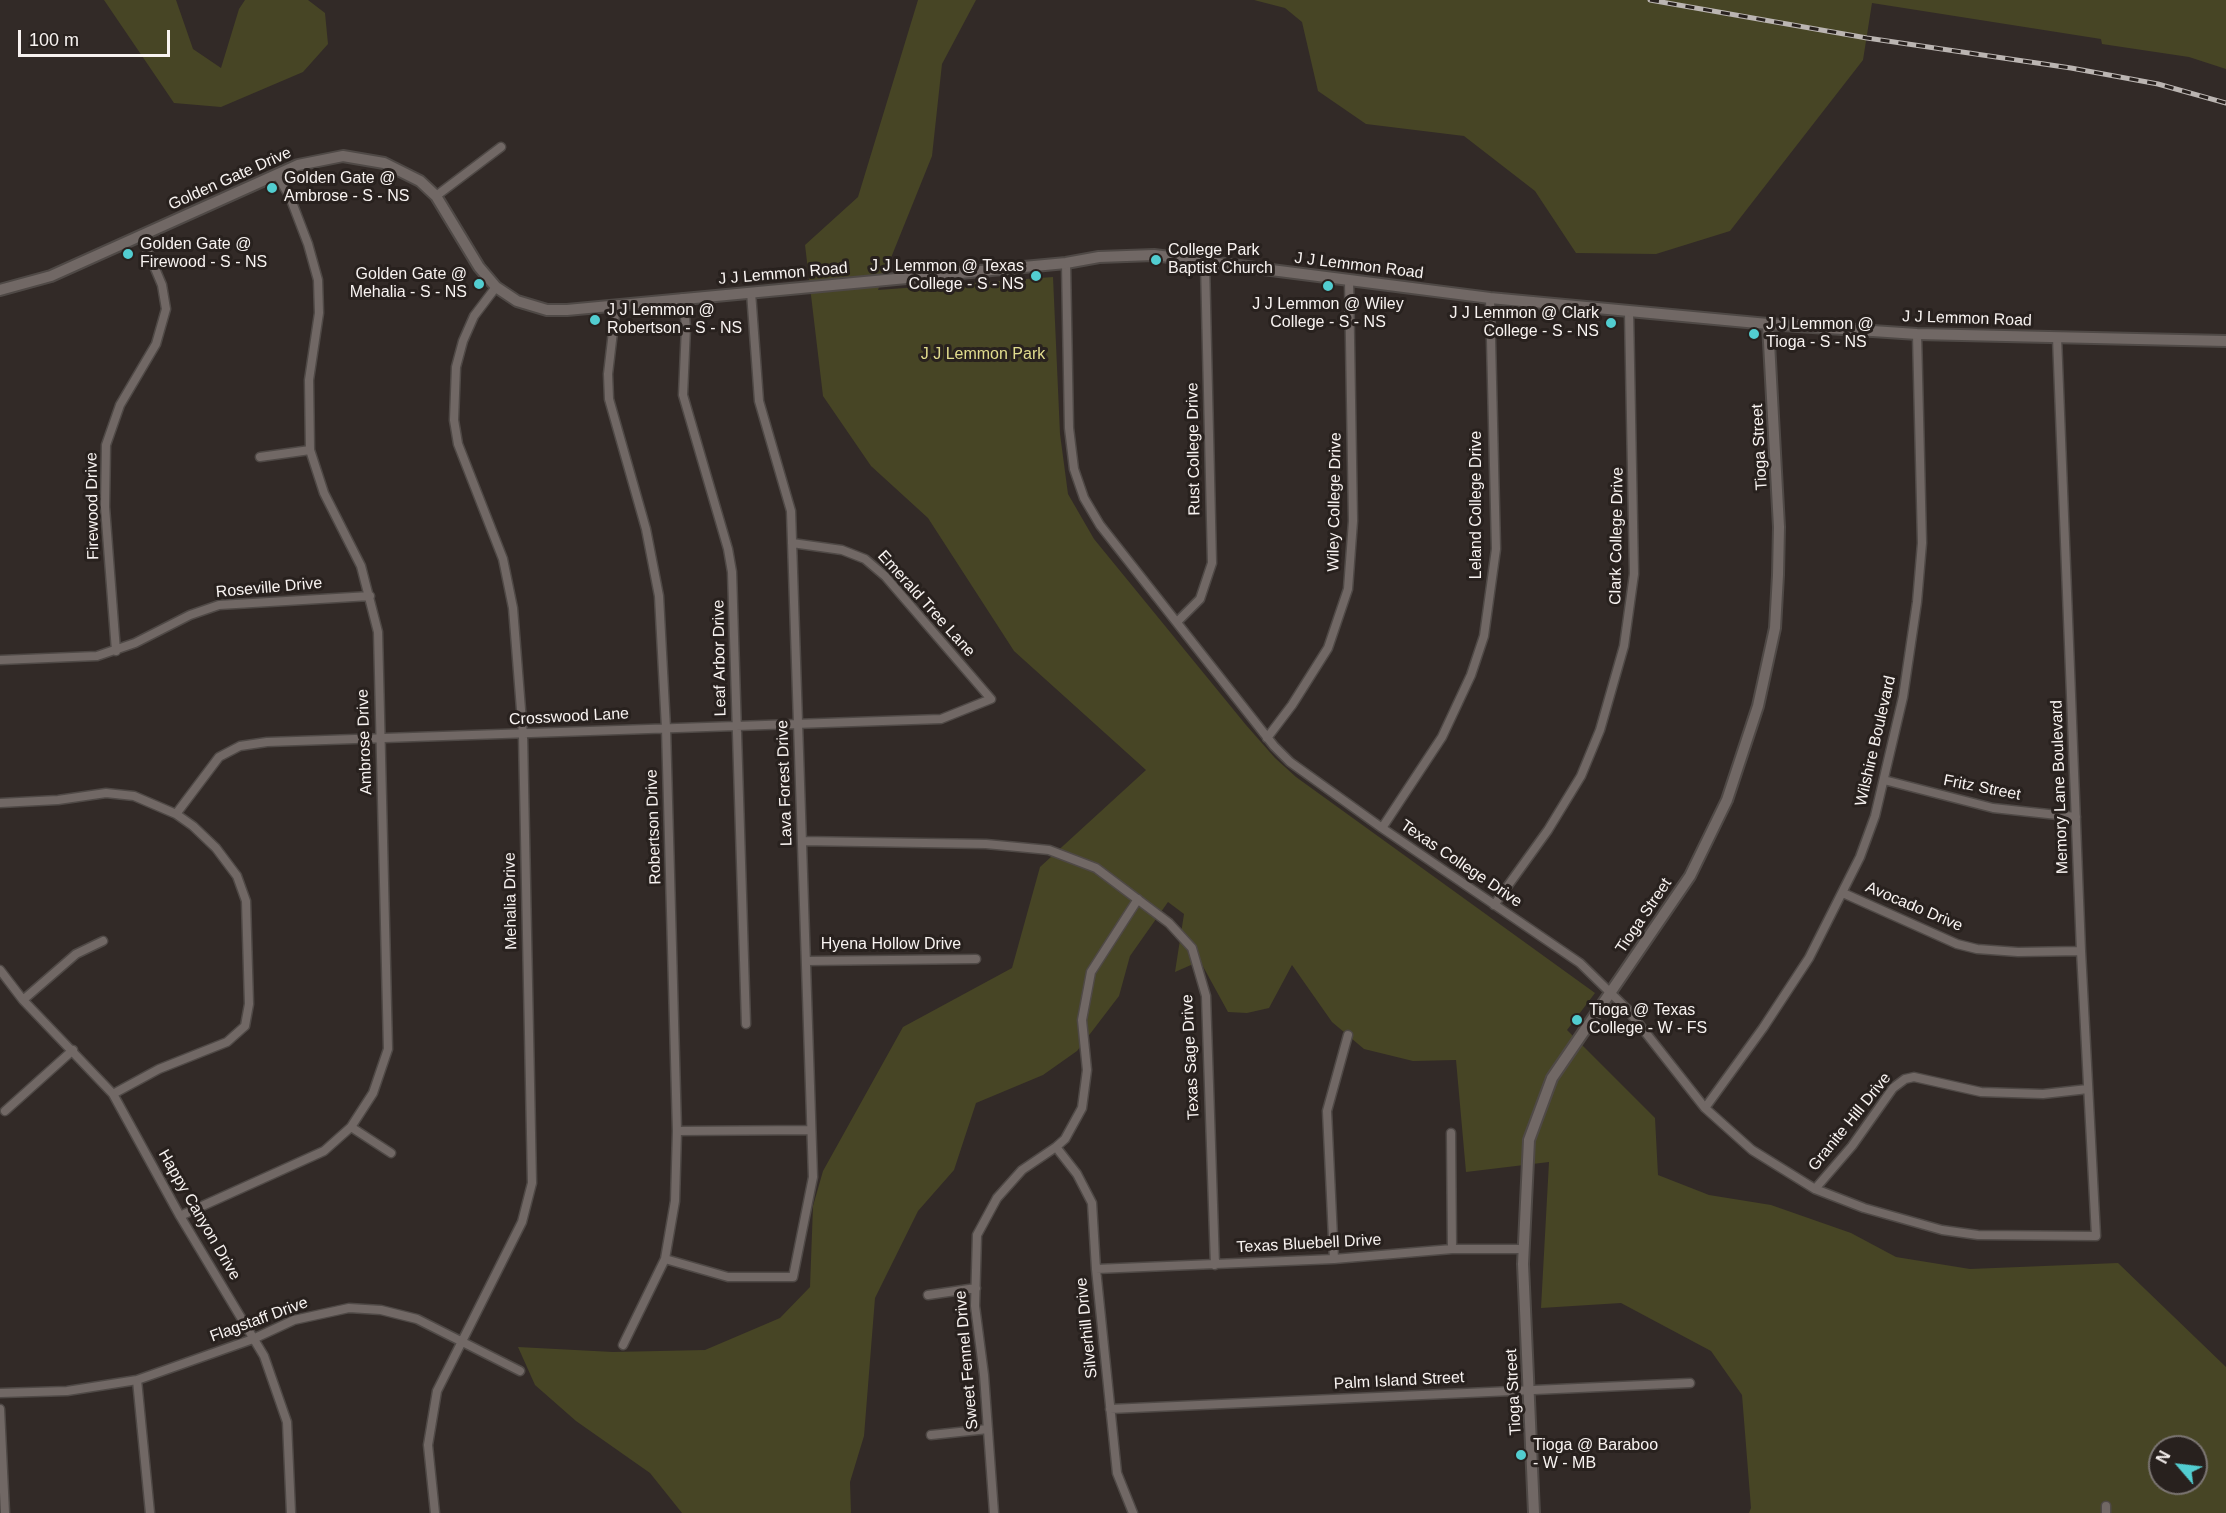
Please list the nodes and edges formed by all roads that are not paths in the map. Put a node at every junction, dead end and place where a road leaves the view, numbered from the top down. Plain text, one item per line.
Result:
1 (501, 147) dead end
2 (277, 175) junction
3 (436, 196) junction
4 (141, 235) junction
5 (1066, 263) junction
6 (1205, 263) junction
7 (1349, 280) junction
8 (496, 287) junction
9 (0, 290) edge
10 (751, 292) junction
11 (683, 298) junction
12 (1490, 298) junction
13 (616, 306) junction
14 (1629, 312) junction
15 (1768, 324) junction
16 (1917, 334) junction
17 (2057, 337) junction
18 (2226, 341) edge
19 (310, 450) junction
20 (260, 457) dead end
21 (792, 543) junction
22 (370, 596) junction
23 (1177, 622) junction
24 (116, 651) junction
25 (0, 660) edge
26 (991, 699) joint
27 (798, 722) junction
28 (736, 726) junction
29 (666, 728) junction
30 (523, 735) junction
31 (381, 738) junction
32 (1267, 738) junction
33 (1884, 780) junction
34 (0, 803) edge
35 (176, 814) junction
36 (2076, 817) junction
37 (1382, 828) junction
38 (802, 841) junction
39 (1843, 893) junction
40 (1138, 899) junction
41 (1494, 905) junction
42 (103, 941) dead end
43 (2081, 951) junction
44 (976, 960) dead end
45 (806, 961) junction
46 (0, 970) edge
47 (1610, 992) junction
48 (23, 1000) junction
49 (746, 1024) dead end
50 (1348, 1035) dead end
51 (73, 1050) junction
52 (2088, 1089) junction
53 (113, 1094) junction
54 (1705, 1108) junction
55 (5, 1111) dead end
56 (351, 1127) junction
57 (811, 1130) junction
58 (677, 1131) junction
59 (1451, 1133) dead end
60 (1056, 1147) junction
61 (391, 1153) dead end
62 (1815, 1189) junction
63 (180, 1216) junction
64 (2096, 1236) joint
65 (1452, 1249) junction
66 (1524, 1249) junction
67 (1334, 1258) junction
68 (665, 1259) junction
69 (1215, 1265) junction
70 (1096, 1269) junction
71 (975, 1288) junction
72 (928, 1294) dead end
73 (254, 1339) junction
74 (462, 1340) junction
75 (623, 1345) dead end
76 (520, 1371) dead end
77 (137, 1380) junction
78 (1690, 1383) dead end
79 (1530, 1389) junction
80 (0, 1393) edge
81 (0, 1409) edge
82 (1110, 1409) junction
83 (988, 1429) junction
84 (931, 1435) dead end
85 (5, 1513) edge
86 (150, 1513) edge
87 (291, 1513) edge
88 (435, 1513) edge
89 (994, 1513) edge
90 (1133, 1513) edge
91 (1534, 1513) edge

1 - 3 street
2 - 3 street, Golden Gate Drive
2 - 4 street, Golden Gate Drive
2 - 19 street, Ambrose Drive
3 - 8 street, Golden Gate Drive
4 - 9 street, Golden Gate Drive
4 - 24 street, Firewood Drive
5 - 6 street, J J Lemmon Road
5 - 10 street, J J Lemmon Road
5 - 23 street, Texas College Drive
6 - 7 street, J J Lemmon Road
6 - 23 street, Rust College Drive
7 - 12 street, J J Lemmon Road
7 - 32 street, Wiley College Drive
8 - 13 street, J J Lemmon Road
8 - 30 street, Mehalia Drive
10 - 11 street, J J Lemmon Road
10 - 21 street, Lava Forest Drive
11 - 13 street, J J Lemmon Road
11 - 28 street, Leaf Arbor Drive
12 - 14 street, J J Lemmon Road
12 - 37 street, Leland College Drive
13 - 29 street, Robertson Drive
14 - 15 street, J J Lemmon Road
14 - 41 street, Clark College Drive
15 - 16 street, J J Lemmon Road
15 - 47 street, Tioga Street
16 - 17 street, J J Lemmon Road
16 - 33 street, Wilshire Boulevard
17 - 18 street, J J Lemmon Road
17 - 36 street, Memory Lane Boulevard
19 - 20 street
19 - 22 street, Ambrose Drive
21 - 26 street, Emerald Tree Lane
21 - 27 street, Lava Forest Drive
22 - 24 street, Roseville Drive
22 - 31 street, Ambrose Drive
23 - 32 street, Texas College Drive
24 - 25 street, Roseville Drive
26 - 27 street, Crosswood Lane
27 - 28 street, Crosswood Lane
27 - 38 street, Lava Forest Drive
28 - 29 street, Crosswood Lane
28 - 49 street, Leaf Arbor Drive
29 - 30 street, Crosswood Lane
29 - 58 street, Robertson Drive
30 - 31 street, Crosswood Lane
30 - 74 street, Mehalia Drive
31 - 35 street, Crosswood Lane
31 - 56 street, Ambrose Drive
32 - 37 street, Texas College Drive
33 - 36 street, Fritz Street
33 - 39 street, Wilshire Boulevard
34 - 35 street
35 - 53 street
36 - 43 street, Memory Lane Boulevard
37 - 41 street, Texas College Drive
38 - 40 street, Texas Sage Drive
38 - 45 street, Lava Forest Drive
39 - 43 street, Avocado Drive
39 - 54 street, Wilshire Boulevard
40 - 60 street, Sweet Fennel Drive
40 - 69 street, Texas Sage Drive
41 - 47 street, Texas College Drive
42 - 48 street
43 - 52 street, Memory Lane Boulevard
44 - 45 street, Hyena Hollow Drive
45 - 57 street, Lava Forest Drive
46 - 48 street, Happy Canyon Drive
47 - 54 street, Texas College Drive
47 - 66 street, Tioga Street
48 - 51 street, Happy Canyon Drive
50 - 67 street
51 - 53 street, Happy Canyon Drive
51 - 55 street
52 - 62 street, Granite Hill Drive
52 - 64 street, Memory Lane Boulevard
53 - 63 street, Happy Canyon Drive
54 - 62 street, Texas College Drive
56 - 61 street
56 - 63 street, Ambrose Drive
57 - 58 street
57 - 68 street, Lava Forest Drive
58 - 68 street, Robertson Drive
59 - 65 street
60 - 70 street, Silverhill Drive
60 - 71 street, Sweet Fennel Drive
62 - 64 street, Texas College Drive
63 - 73 street, Happy Canyon Drive
65 - 66 street, Texas Bluebell Drive
65 - 67 street, Texas Bluebell Drive
66 - 79 street, Tioga Street
67 - 69 street, Texas Bluebell Drive
68 - 75 street, Robertson Drive
69 - 70 street, Texas Bluebell Drive
70 - 82 street, Silverhill Drive
71 - 72 street
71 - 83 street, Sweet Fennel Drive
73 - 74 street, Flagstaff Drive
73 - 77 street, Flagstaff Drive
73 - 87 street, Happy Canyon Drive
74 - 76 street, Flagstaff Drive
74 - 88 street, Mehalia Drive
77 - 80 street, Flagstaff Drive
77 - 86 street
78 - 79 street, Palm Island Street
79 - 82 street, Palm Island Street
79 - 91 street, Tioga Street
81 - 85 street
82 - 90 street, Silverhill Drive
83 - 84 street
83 - 89 street, Sweet Fennel Drive

